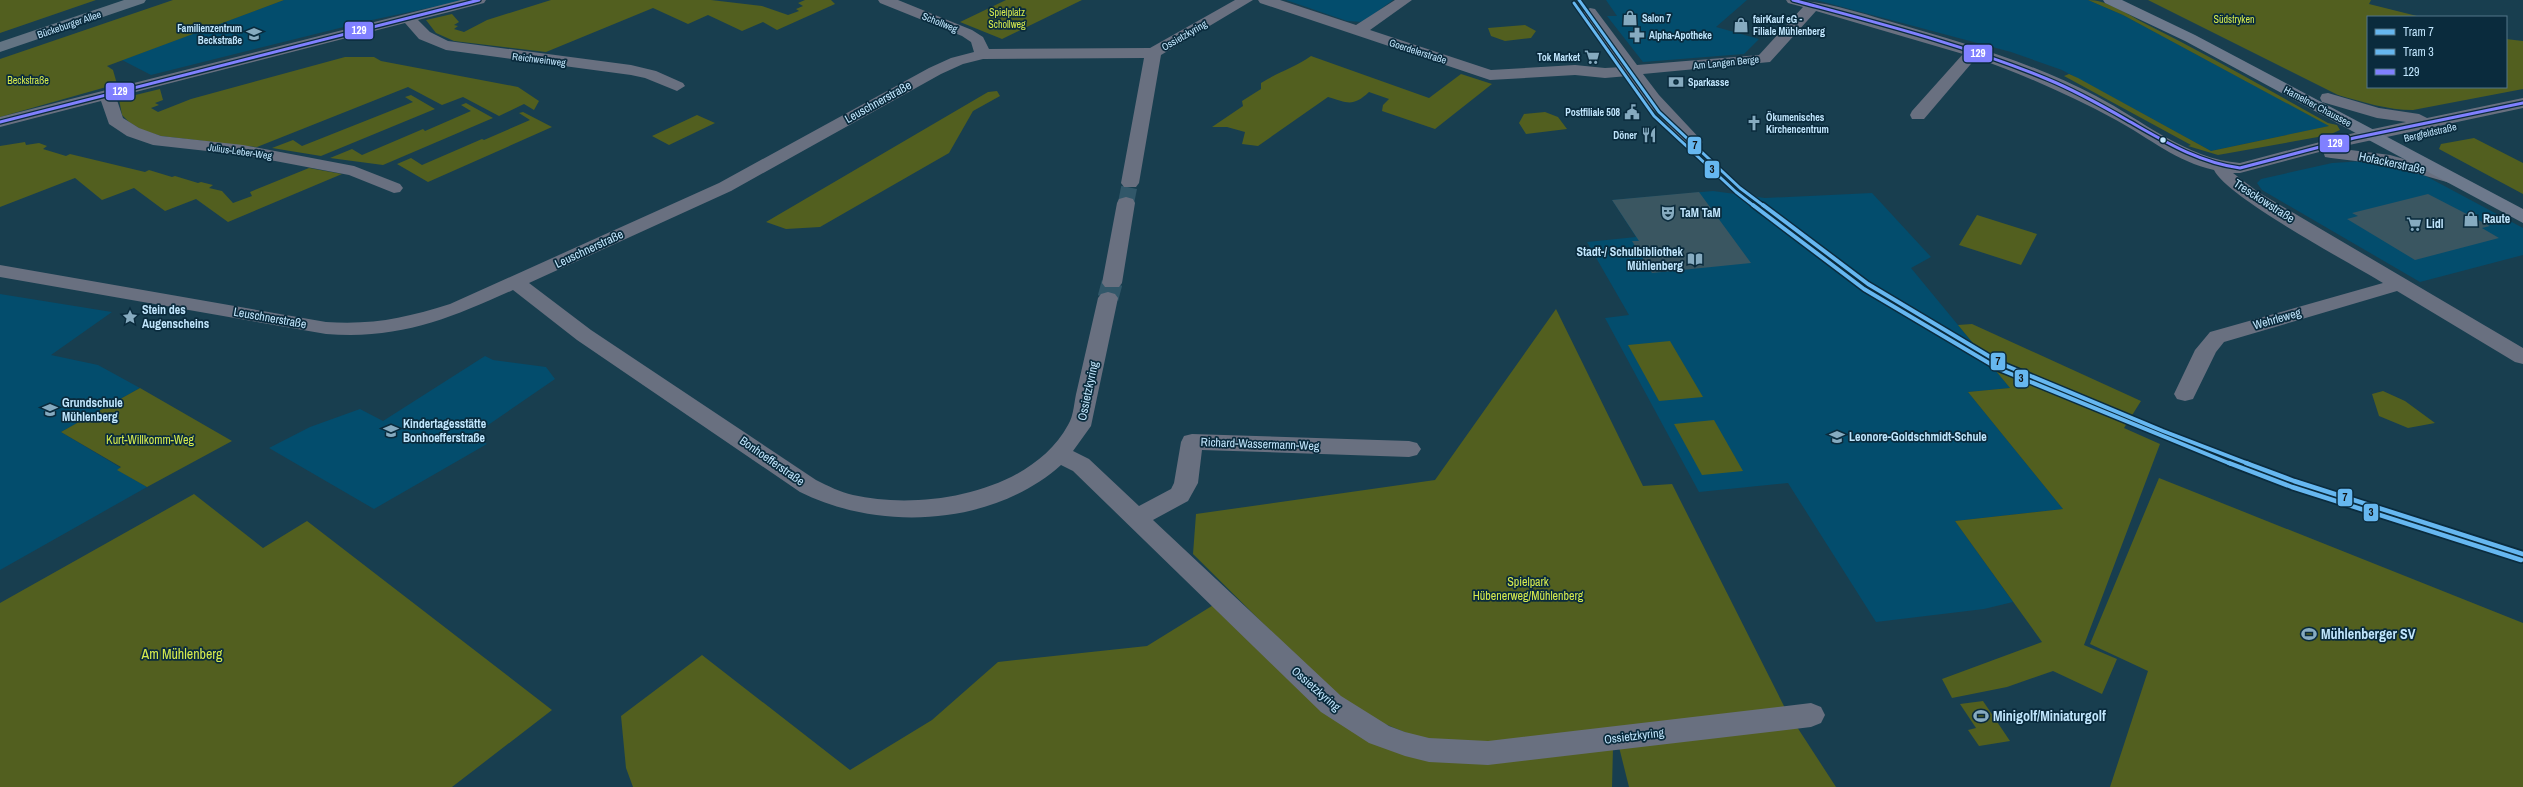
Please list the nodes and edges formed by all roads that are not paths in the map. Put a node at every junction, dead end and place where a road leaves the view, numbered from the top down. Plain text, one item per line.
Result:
1 (106, 0) edge
2 (115, 0) edge
3 (139, 0) edge
4 (479, 0) edge
5 (886, 0) edge
6 (1246, 0) edge
7 (1265, 0) edge
8 (1405, 0) edge
9 (1792, 0) edge
10 (2110, 0) edge
11 (2129, 0) edge
12 (1813, 6) junction
13 (1590, 12) dead end
14 (73, 14) junction
15 (409, 18) junction
16 (1358, 31) junction
17 (0, 38) edge
18 (0, 47) edge
19 (1974, 51) junction
20 (1153, 53) junction
21 (983, 54) junction
22 (1632, 71) junction
23 (676, 86) dead end
24 (107, 94) junction
25 (2328, 98) junction
26 (2523, 103) edge
27 (2523, 110) edge
28 (1918, 115) dead end
29 (2442, 120) junction
30 (0, 122) edge
31 (2387, 137) junction
32 (1694, 142) dead end
33 (2330, 153) junction
34 (2287, 157) junction
35 (2222, 168) junction
36 (2452, 179) junction
37 (1130, 183) tunnel mouth
38 (394, 188) dead end
39 (2523, 202) edge
40 (1126, 203) tunnel mouth
41 (2523, 217) edge
42 (0, 271) edge
43 (516, 283) junction
44 (2400, 284) junction
45 (2523, 357) edge
46 (2185, 394) dead end
47 (1408, 449) dead end
48 (1059, 454) junction
49 (1136, 518) junction
50 (1811, 715) dead end

1 - 14 highway
2 - 14 highway, Bückeburger Allee
3 - 18 highway, Bückeburger Allee
4 - 15 street
5 - 21 street, Schollweg
6 - 20 street, Ossietzkyring
7 - 16 street, Goerdelerstraße
8 - 16 street
9 - 12 street, Tresckowstraße
10 - 31 main road, Hamelner Chaussee
11 - 25 main road, Hamelner Chaussee
12 - 19 street, Tresckowstraße
12 - 22 street, Am Langen Berge
13 - 22 street
14 - 17 highway, Bückeburger Allee
15 - 23 street, Reichweinweg
15 - 24 street
16 - 22 street, Goerdelerstraße
19 - 28 street
19 - 35 street, Tresckowstraße
20 - 21 street, Leuschnerstraße
20 - 37 street, Ossietzkyring
21 - 43 street, Leuschnerstraße
22 - 32 street
24 - 30 street
24 - 38 street, Julius-Leber-Weg
25 - 29 street
25 - 31 main road, Hamelner Chaussee
26 - 29 street, Bergfeldstraße
27 - 31 street, Bergfeldstraße
29 - 31 street, Bergfeldstraße
31 - 33 street, Hofackerstraße
31 - 34 street, Hofackerstraße
31 - 36 main road, Hamelner Chaussee
31 - 39 main road, Hamelner Chaussee
33 - 34 street, Hofackerstraße
33 - 36 street, Hofackerstraße
34 - 35 street, Hofackerstraße
35 - 44 street, Tresckowstraße
36 - 41 main road, Hamelner Chaussee
40 - 48 street, Ossietzkyring
42 - 43 street, Leuschnerstraße
43 - 48 street, Bonhoefferstraße
44 - 45 street, Tresckowstraße
44 - 46 street, Wehrleweg
47 - 49 street, Richard-Wassermann-Weg
48 - 49 street, Ossietzkyring
49 - 50 street, Ossietzkyring

